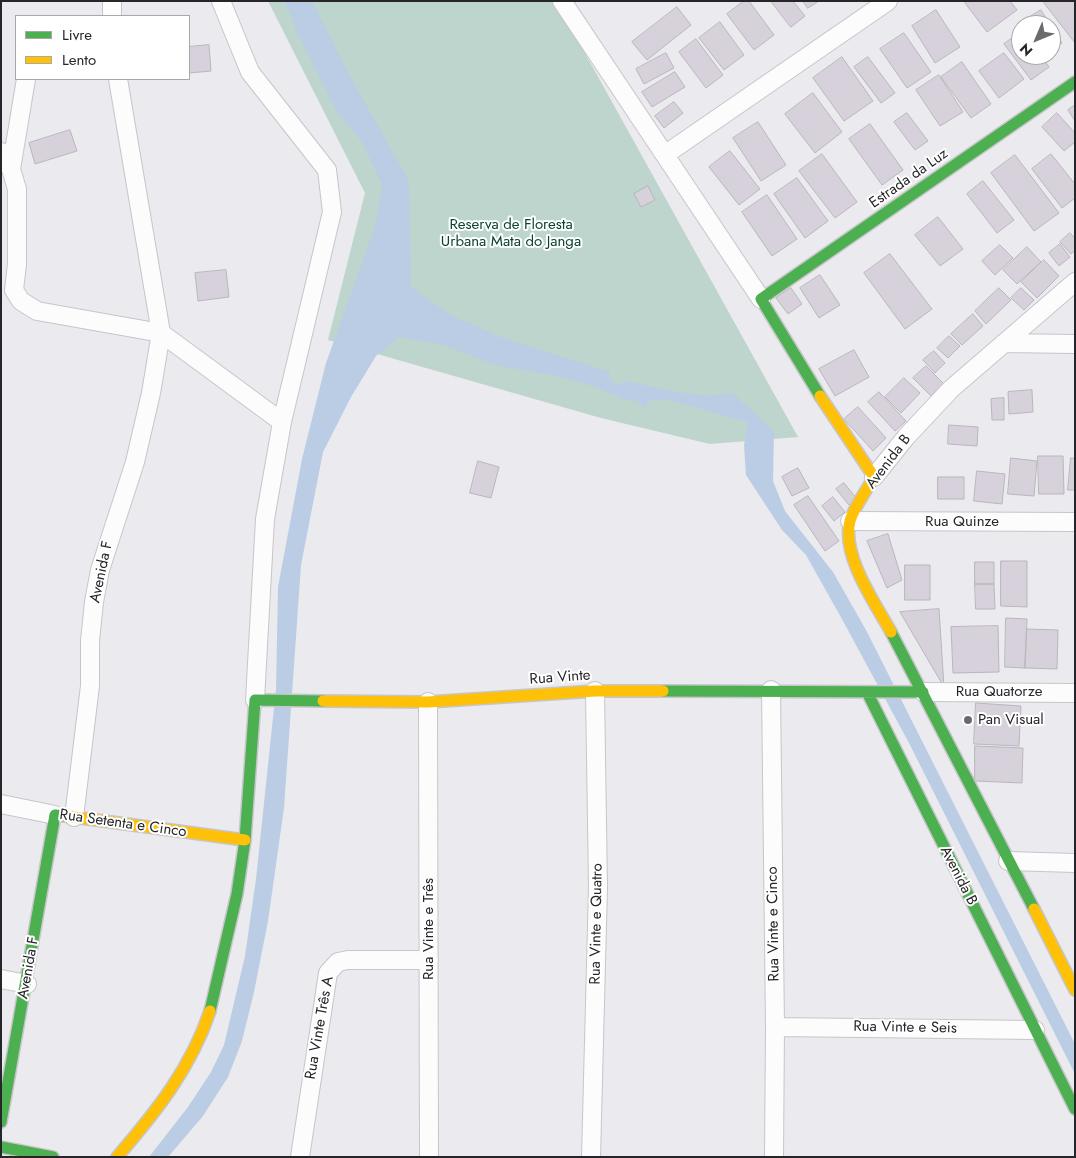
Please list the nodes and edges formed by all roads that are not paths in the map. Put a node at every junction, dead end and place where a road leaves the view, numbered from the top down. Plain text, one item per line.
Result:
1 (112, 1) edge
2 (221, 1) edge
3 (888, 1) edge
4 (571, 5) edge
5 (112, 15) edge
6 (26, 80) edge
7 (118, 80) edge
8 (1075, 82) edge
9 (1, 152) edge
10 (666, 154) junction
11 (10, 169) junction
12 (1075, 282) edge
13 (761, 299) junction
14 (161, 333) junction
15 (1004, 343) junction
16 (1075, 344) edge
17 (282, 422) junction
18 (874, 477) junction
19 (850, 521) junction
20 (1075, 522) edge
21 (771, 690) junction
22 (595, 691) junction
23 (868, 692) junction
24 (922, 692) junction
25 (1075, 693) edge
26 (257, 700) junction
27 (428, 702) junction
28 (1, 804) edge
29 (55, 814) junction
30 (74, 817) junction
31 (245, 840) junction
32 (1008, 861) junction
33 (1075, 863) edge
34 (429, 960) junction
35 (1, 979) edge
36 (27, 984) junction
37 (1075, 990) edge
38 (775, 1027) junction
39 (1035, 1030) junction
40 (1075, 1109) edge
41 (1, 1122) edge
42 (1, 1147) edge
43 (53, 1157) edge
44 (117, 1157) edge
45 (300, 1157) edge
46 (429, 1157) edge
47 (591, 1157) edge
48 (774, 1157) edge

1 - 5 street
2 - 17 street
3 - 10 street
4 - 10 street
6 - 11 street
7 - 14 street, Avenida F
8 - 13 main road, Estrada da Luz
9 - 11 street
10 - 13 street
11 - 14 street
12 - 15 street, Avenida B
13 - 18 main road
14 - 17 street
14 - 30 street, Avenida F
15 - 16 street
15 - 18 street, Avenida B
17 - 26 street
18 - 19 main road, Avenida B
19 - 20 street, Rua Quinze
19 - 24 main road, Avenida B
21 - 22 main road, Rua Vinte
21 - 23 main road, Rua Vinte
21 - 38 street, Rua Vinte e Cinco
22 - 27 main road, Rua Vinte
22 - 47 street, Rua Vinte e Quatro
23 - 24 main road
23 - 39 main road, Avenida B
24 - 25 street, Rua Quatorze
24 - 32 main road, Avenida B
26 - 27 main road, Rua Vinte
26 - 31 main road
27 - 34 street, Rua Vinte e Três
28 - 29 street, Rua Setenta e Cinco
29 - 30 main road, Rua Setenta e Cinco
29 - 36 main road, Avenida F
30 - 31 main road, Rua Setenta e Cinco
31 - 44 main road
32 - 33 street
32 - 37 main road, Avenida B
34 - 45 street, Rua Vinte Três A
34 - 46 street, Rua Vinte e Três
35 - 36 street
36 - 41 main road, Avenida F
38 - 39 street, Rua Vinte e Seis
38 - 48 street, Rua Vinte e Cinco
39 - 40 main road, Avenida B
42 - 43 main road

